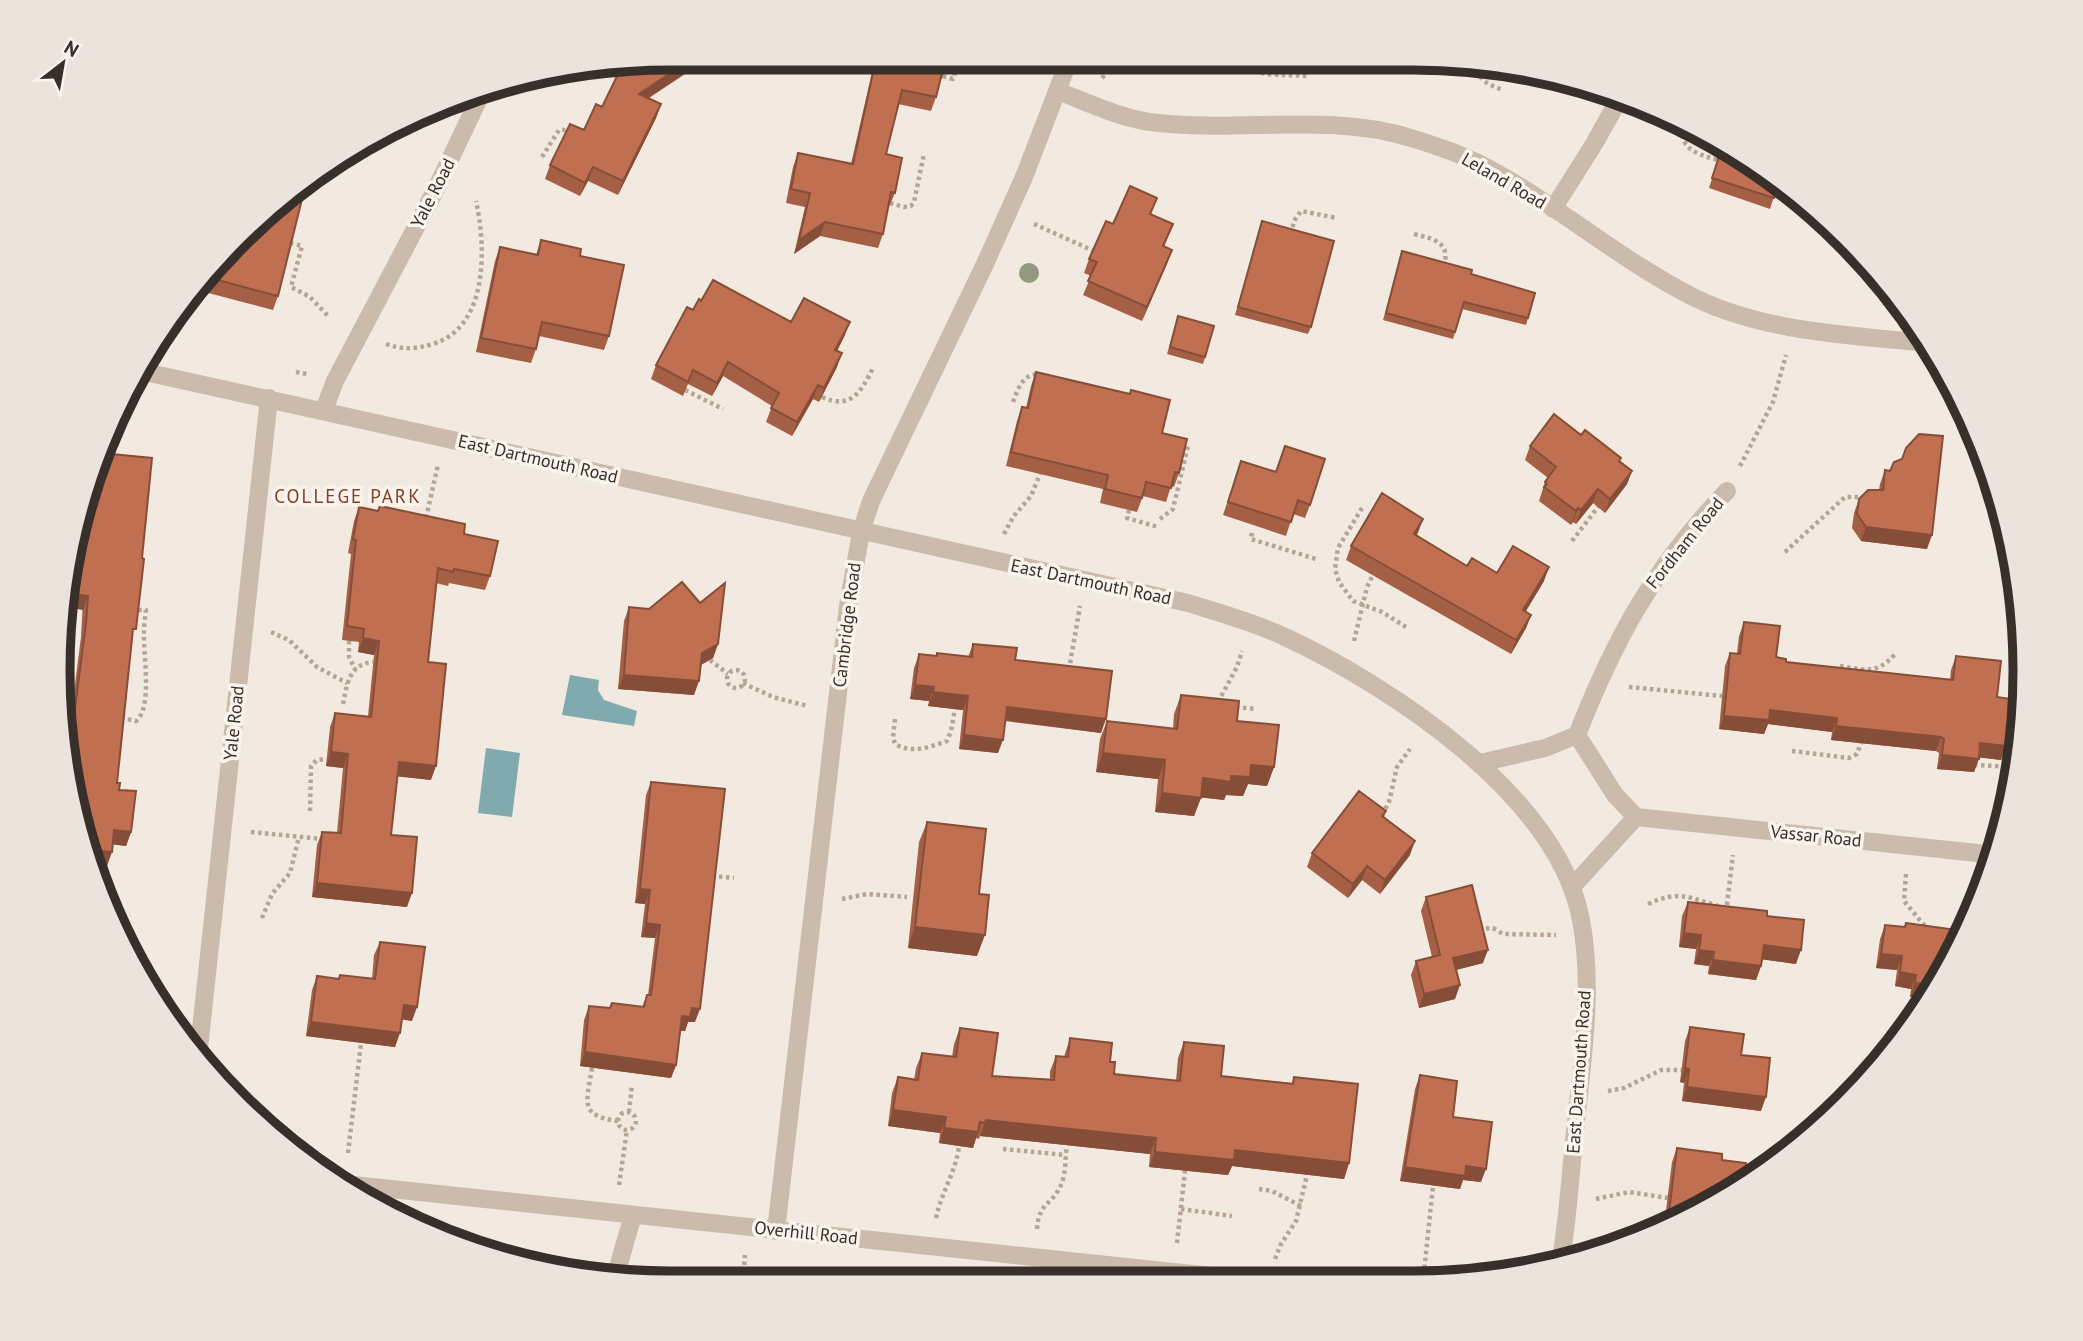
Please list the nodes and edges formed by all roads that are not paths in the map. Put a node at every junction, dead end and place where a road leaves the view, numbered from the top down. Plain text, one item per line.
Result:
1 (1065, 70) edge
2 (1058, 91) junction
3 (477, 102) edge
4 (1615, 106) edge
5 (1553, 209) junction
6 (1915, 342) edge
7 (149, 373) edge
8 (269, 398) junction
9 (324, 410) junction
10 (1727, 491) road end
11 (860, 532) junction
12 (1577, 735) junction
13 (1480, 763) junction
14 (1636, 817) junction
15 (1984, 854) edge
16 (1572, 887) junction
17 (200, 1043) edge
18 (362, 1186) edge
19 (624, 1214) junction
20 (776, 1231) junction
21 (1561, 1252) edge
22 (616, 1268) edge
23 (1165, 1271) edge

1 - 2 street, Cambridge Road
2 - 5 street, Leland Road
2 - 11 street, Cambridge Road
3 - 9 street, Yale Road
4 - 5 street
5 - 6 street, Leland Road
7 - 8 street, East Dartmouth Road
8 - 9 street, East Dartmouth Road
8 - 17 street, Yale Road
9 - 11 street, East Dartmouth Road
10 - 12 street, Fordham Road
11 - 13 street, East Dartmouth Road
11 - 20 street, Cambridge Road
12 - 13 street
12 - 14 street
13 - 16 street, East Dartmouth Road
14 - 15 street, Vassar Road
14 - 16 street
16 - 21 street, East Dartmouth Road
18 - 19 street, Overhill Road
19 - 20 street, Overhill Road
19 - 22 street
20 - 23 street, Overhill Road

